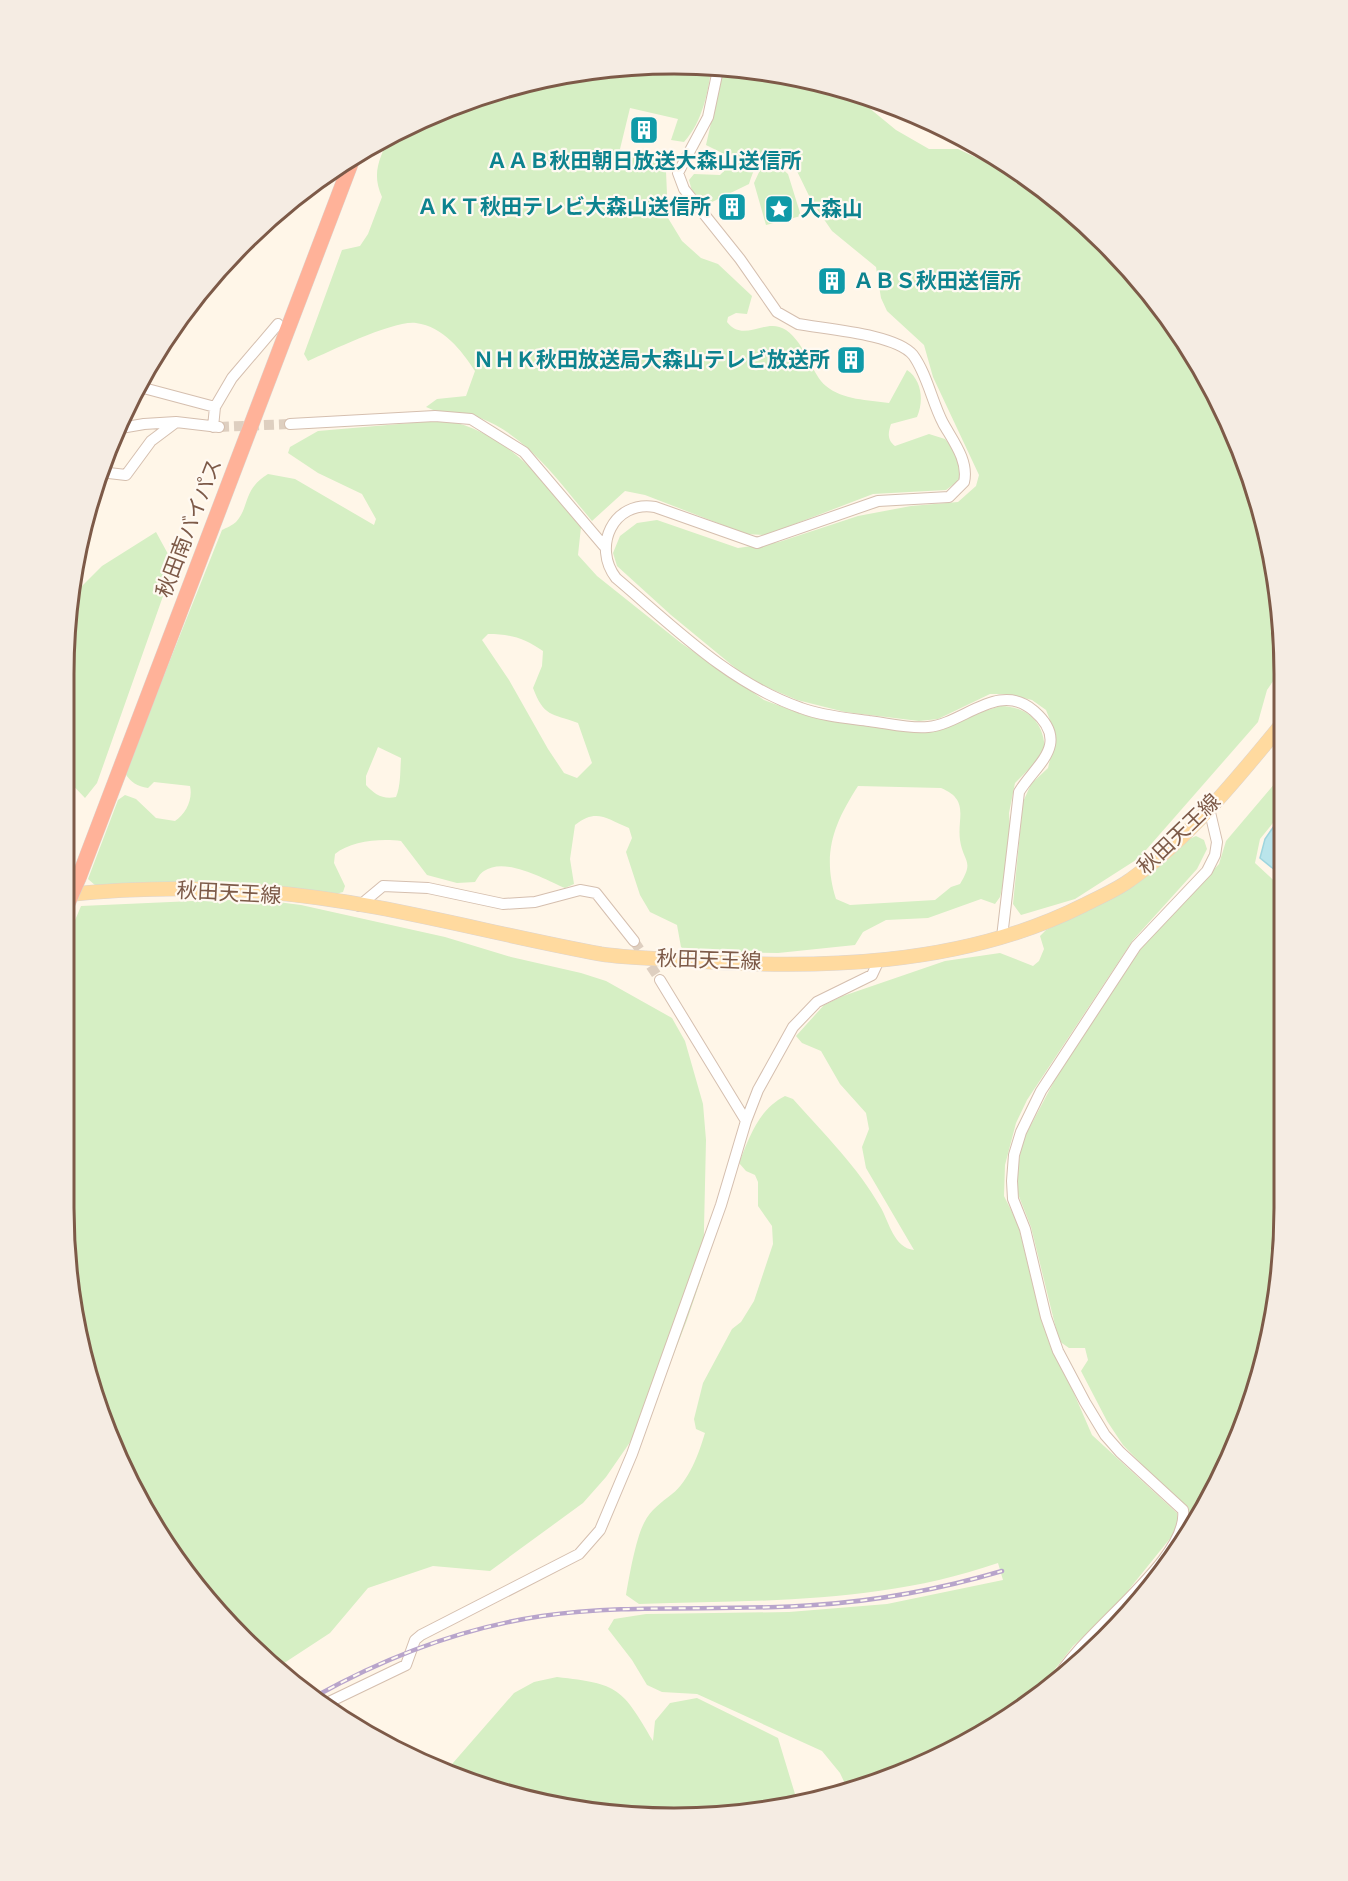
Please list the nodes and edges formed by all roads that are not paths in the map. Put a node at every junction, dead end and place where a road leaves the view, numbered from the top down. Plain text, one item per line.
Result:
1 (717, 75) edge
2 (348, 170) edge
3 (278, 324) dead end
4 (146, 389) edge
5 (214, 407) junction
6 (176, 422) junction
7 (290, 424) tunnel mouth
8 (127, 427) edge
9 (108, 473) edge
10 (604, 546) junction
11 (1274, 733) edge
12 (1209, 808) junction
13 (74, 889) edge
14 (74, 894) edge
15 (359, 906) junction
16 (1002, 937) junction
17 (634, 940) tunnel mouth
18 (879, 960) junction
19 (660, 980) tunnel mouth
20 (746, 1121) junction
21 (1181, 1528) edge
22 (1113, 1617) edge
23 (1070, 1658) edge
24 (332, 1700) edge

1 - 10 street
2 - 13 highway, 秋田南バイパス, bridge
3 - 5 street
4 - 5 street
5 - 6 street
6 - 8 street
6 - 9 street
7 - 10 street
10 - 16 street
11 - 12 main road, 秋田天王線
12 - 16 main road, 秋田天王線
12 - 21 street
14 - 15 main road, 秋田天王線
15 - 17 street
15 - 18 main road, 秋田天王線
16 - 18 main road, 秋田天王線
18 - 20 street
19 - 20 street
20 - 24 street
22 - 23 street

